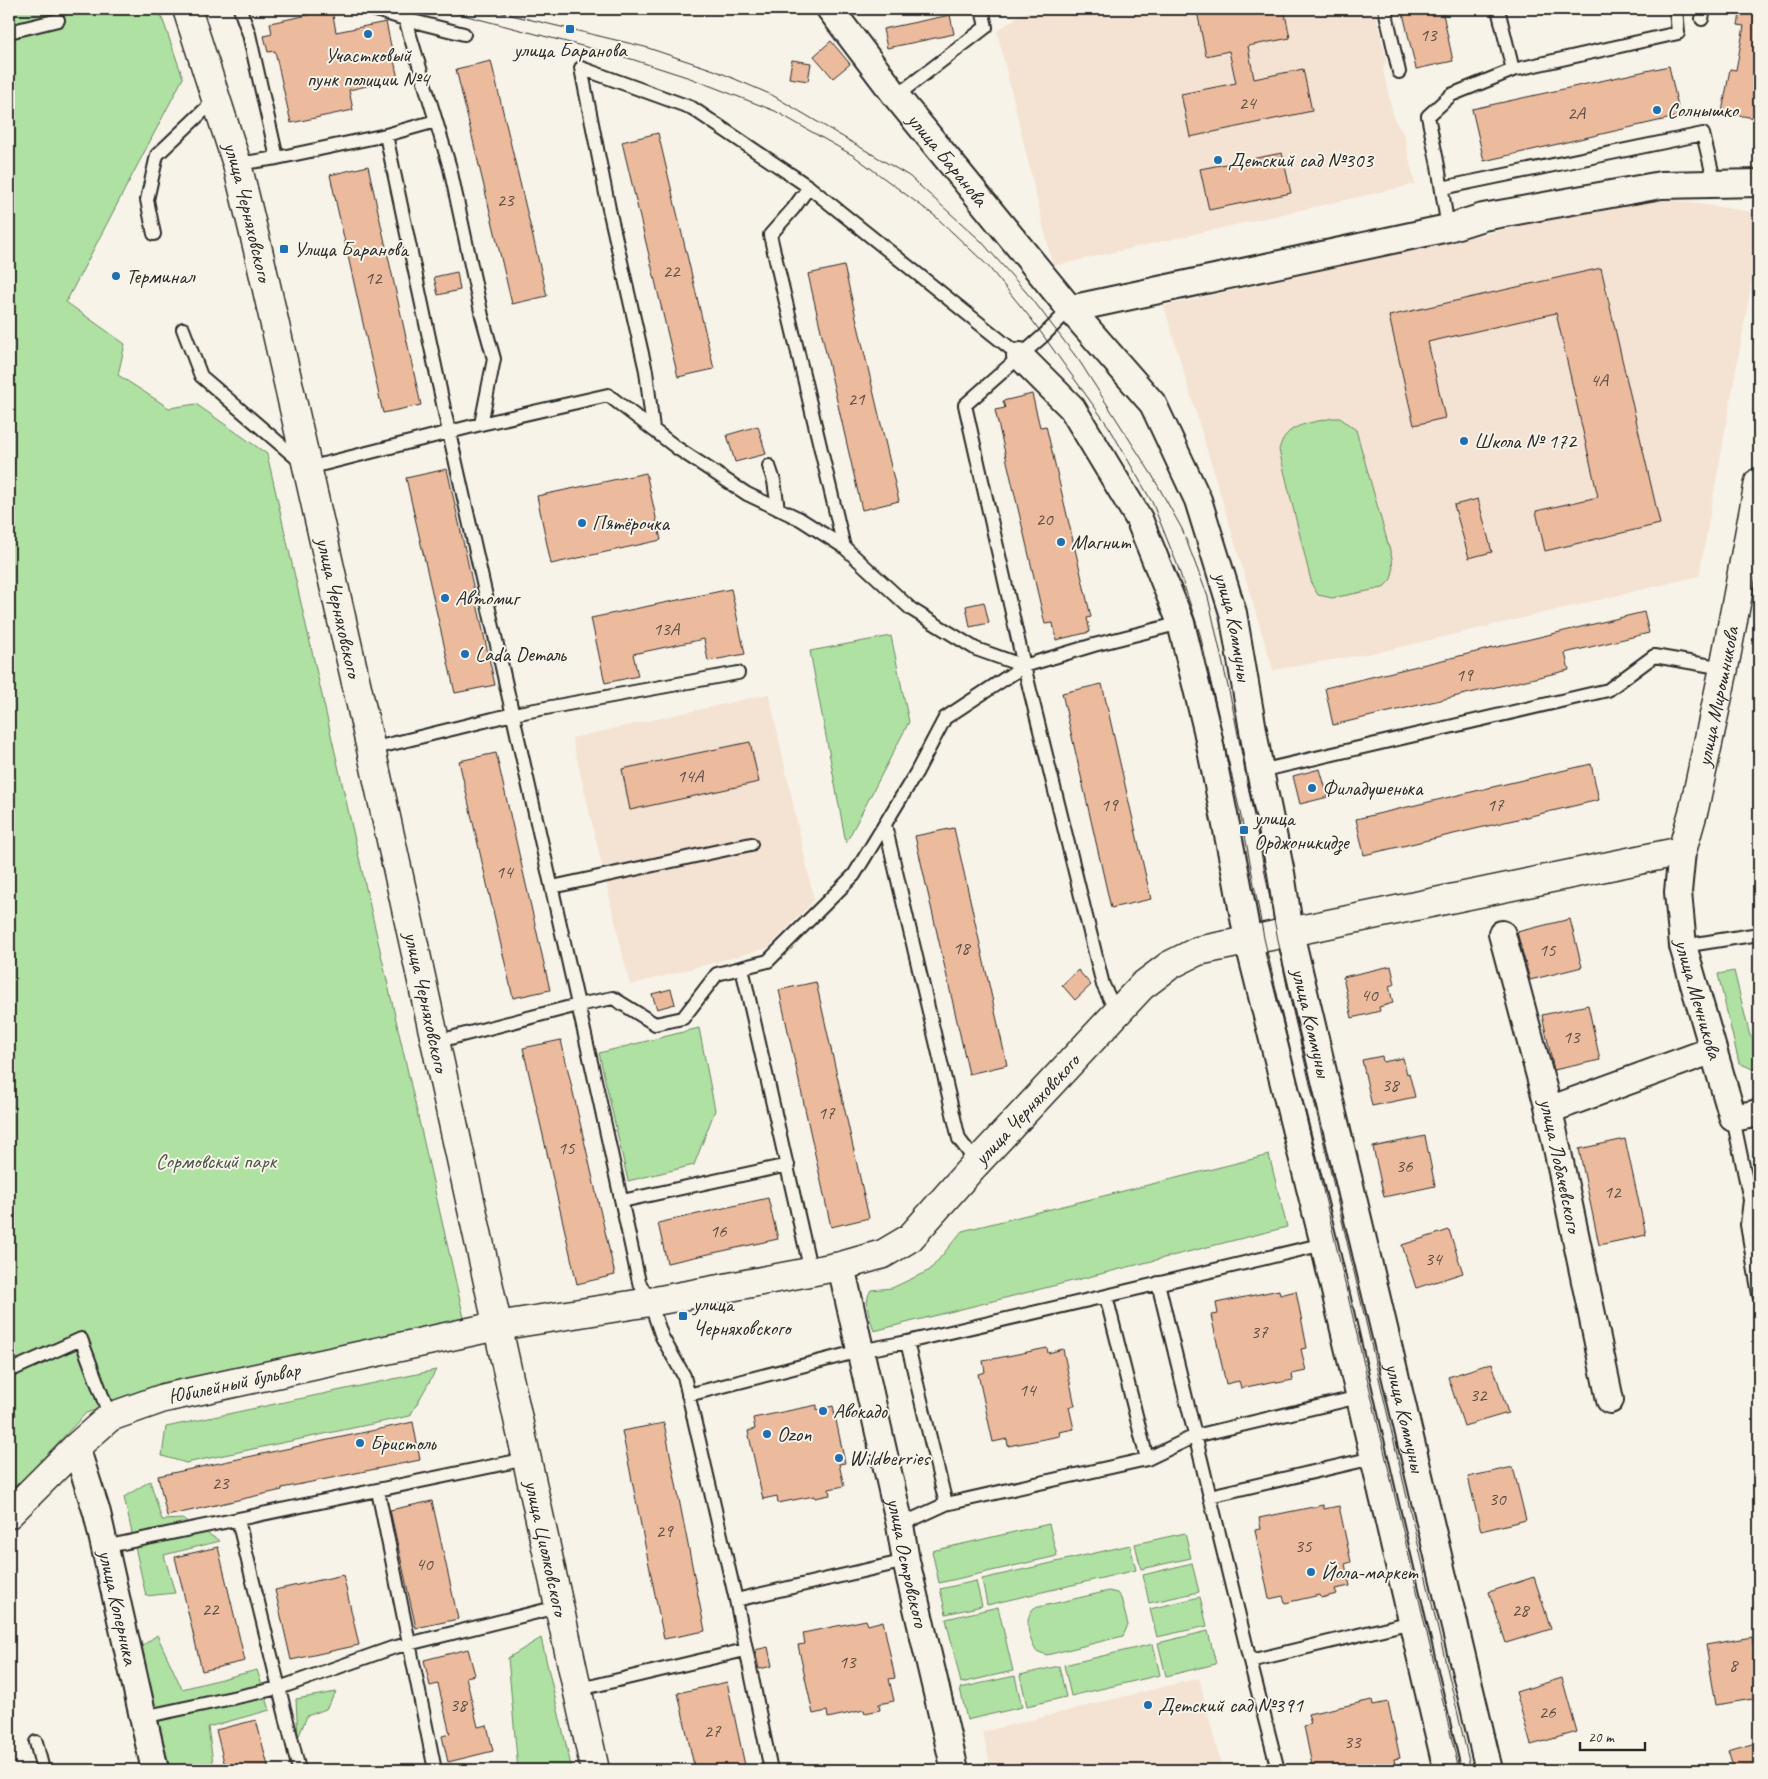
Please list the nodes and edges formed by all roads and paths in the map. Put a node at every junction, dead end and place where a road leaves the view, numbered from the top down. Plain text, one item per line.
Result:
1 (187, 9) edge
2 (240, 9) edge
3 (373, 9) edge
4 (830, 9) edge
5 (982, 9) edge
6 (1384, 9) edge
7 (1676, 9) edge
8 (1502, 10) edge
9 (405, 19) junction
10 (58, 20) dead end
11 (9, 32) edge
12 (464, 34) dead end
13 (1513, 70) junction
14 (1399, 72) dead end
15 (896, 96) junction
16 (217, 98) junction
17 (436, 122) junction
18 (386, 135) junction
19 (277, 158) junction
20 (237, 164) junction
21 (1759, 183) edge
22 (1715, 184) junction
23 (809, 187) junction
24 (1442, 188) junction
25 (1448, 228) junction
26 (154, 234) dead end
27 (1070, 309) junction
28 (183, 328) dead end
29 (1020, 356) junction
30 (481, 424) junction
31 (653, 429) junction
32 (449, 432) junction
33 (769, 466) dead end
34 (308, 468) junction
35 (1759, 482) edge
36 (778, 509) junction
37 (844, 547) junction
38 (1181, 623) junction
39 (1024, 666) junction
40 (1724, 668) junction
41 (738, 673) dead end
42 (513, 714) junction
43 (371, 749) junction
44 (1260, 772) junction
45 (885, 825) junction
46 (751, 844) dead end
47 (1682, 851) junction
48 (552, 887) junction
49 (1502, 934) dead end
50 (1759, 934) edge
51 (1267, 937) junction
52 (1683, 946) junction
53 (742, 968) junction
54 (578, 1005) junction
55 (1117, 1013) junction
56 (435, 1042) junction
57 (1713, 1050) junction
58 (1549, 1110) junction
59 (1759, 1112) edge
60 (1733, 1118) junction
61 (976, 1163) junction
62 (788, 1165) junction
63 (622, 1201) junction
64 (1324, 1244) junction
65 (841, 1266) junction
66 (811, 1272) junction
67 (1158, 1283) junction
68 (1759, 1295) edge
69 (1106, 1296) junction
70 (650, 1302) junction
71 (497, 1326) junction
72 (907, 1342) junction
73 (860, 1352) junction
74 (9, 1371) edge
75 (688, 1395) junction
76 (1359, 1397) junction
77 (1610, 1400) dead end
78 (110, 1417) junction
79 (1196, 1436) junction
80 (76, 1447) junction
81 (1373, 1458) junction
82 (526, 1459) junction
83 (1147, 1459) junction
84 (378, 1491) junction
85 (1210, 1496) junction
86 (946, 1504) junction
87 (9, 1514) edge
88 (238, 1520) junction
89 (900, 1526) junction
90 (104, 1547) junction
91 (906, 1562) junction
92 (736, 1600) junction
93 (558, 1607) junction
94 (1412, 1622) junction
95 (408, 1644) junction
96 (745, 1650) junction
97 (1250, 1661) junction
98 (279, 1688) junction
99 (576, 1690) junction
100 (143, 1717) junction
101 (36, 1742) dead end
102 (43, 1770) edge
103 (155, 1770) edge
104 (299, 1770) edge
105 (435, 1770) edge
106 (595, 1770) edge
107 (771, 1770) edge
108 (954, 1770) edge
109 (1278, 1770) edge
110 (1447, 1770) edge
111 (1489, 1770) edge

1 - 16 street, улица Черняховского
2 - 19 lane
3 - 9 lane
4 - 15 street, улица Баранова
5 - 15 lane
6 - 14 lane
7 - 13 lane
8 - 13 lane
9 - 12 lane
9 - 17 lane
10 - 11 lane
13 - 24 lane
15 - 27 street, улица Баранова
16 - 20 street, улица Черняховского
16 - 26 lane
17 - 18 lane
17 - 30 lane
18 - 19 lane
18 - 32 lane
19 - 20 lane
20 - 34 street, улица Черняховского
21 - 22 street
22 - 24 lane
22 - 25 street
23 - 29 lane
23 - 31 lane
23 - 37 lane
24 - 25 lane
25 - 27 street
27 - 29 lane
27 - 44 street, улица Коммуны
28 - 34 lane
29 - 38 street, улица Коммуны
29 - 39 lane
30 - 31 lane
30 - 32 lane
31 - 36 lane
32 - 34 lane
32 - 42 lane
33 - 36 lane
34 - 43 street, улица Черняховского
35 - 40 street, улица Мирошникова
36 - 37 lane
37 - 39 lane
38 - 39 lane
38 - 51 street, улица Коммуны
39 - 45 lane
39 - 55 lane
40 - 44 lane
40 - 47 street, улица Мирошникова
41 - 42 lane
42 - 43 lane
42 - 48 lane
43 - 56 street, улица Черняховского
44 - 51 street, улица Коммуны
45 - 53 lane
45 - 61 lane
46 - 48 lane
47 - 51 street
47 - 52 street, улица Мечникова
48 - 54 lane
49 - 58 street, улица Лобачевского
50 - 52 lane
51 - 55 street, улица Черняховского
51 - 64 street, улица Коммуны
51 - 111 street, улица Коммуны
52 - 57 street, улица Мечникова
53 - 54 lane
53 - 62 lane
54 - 56 lane
54 - 63 lane
55 - 61 street, улица Черняховского
56 - 71 street, улица Черняховского
57 - 58 street
57 - 60 street, улица Мечникова
58 - 77 street, улица Лобачевского
59 - 60 street
60 - 68 lane
61 - 65 street, улица Черняховского
62 - 63 lane
62 - 66 lane
63 - 70 lane
64 - 67 lane
64 - 76 street, улица Коммуны
65 - 66 street, улица Черняховского
65 - 73 street, улица Островского
66 - 70 street, улица Черняховского
67 - 69 lane
67 - 79 lane
69 - 72 lane
69 - 83 lane
70 - 71 street, улица Черняховского
70 - 75 lane
71 - 78 street, Юбилейный бульвар
71 - 82 street, улица Циолковского
72 - 73 lane
72 - 86 lane
73 - 75 lane
73 - 89 street, улица Островского
74 - 78 lane
75 - 92 lane
76 - 79 lane
76 - 81 street, улица Коммуны
78 - 80 street, Юбилейный бульвар
79 - 83 lane
79 - 85 lane
80 - 87 street, Юбилейный бульвар
80 - 90 street, улица Коперника
81 - 85 lane
81 - 94 street, улица Коммуны
82 - 84 lane
82 - 93 street, улица Циолковского
83 - 86 lane
84 - 88 lane
84 - 95 lane
85 - 97 lane
86 - 89 lane
88 - 90 lane
88 - 98 lane
89 - 91 street, улица Островского
90 - 100 street, улица Коперника
91 - 92 lane
91 - 108 street, улица Островского
92 - 96 lane
93 - 95 lane
93 - 99 street, улица Циолковского
94 - 97 lane
94 - 110 street, улица Коммуны
95 - 98 lane
95 - 105 lane
96 - 99 lane
96 - 107 lane
97 - 109 lane
98 - 100 lane
98 - 104 lane
99 - 106 street, улица Циолковского
100 - 103 street, улица Коперника
101 - 102 lane

